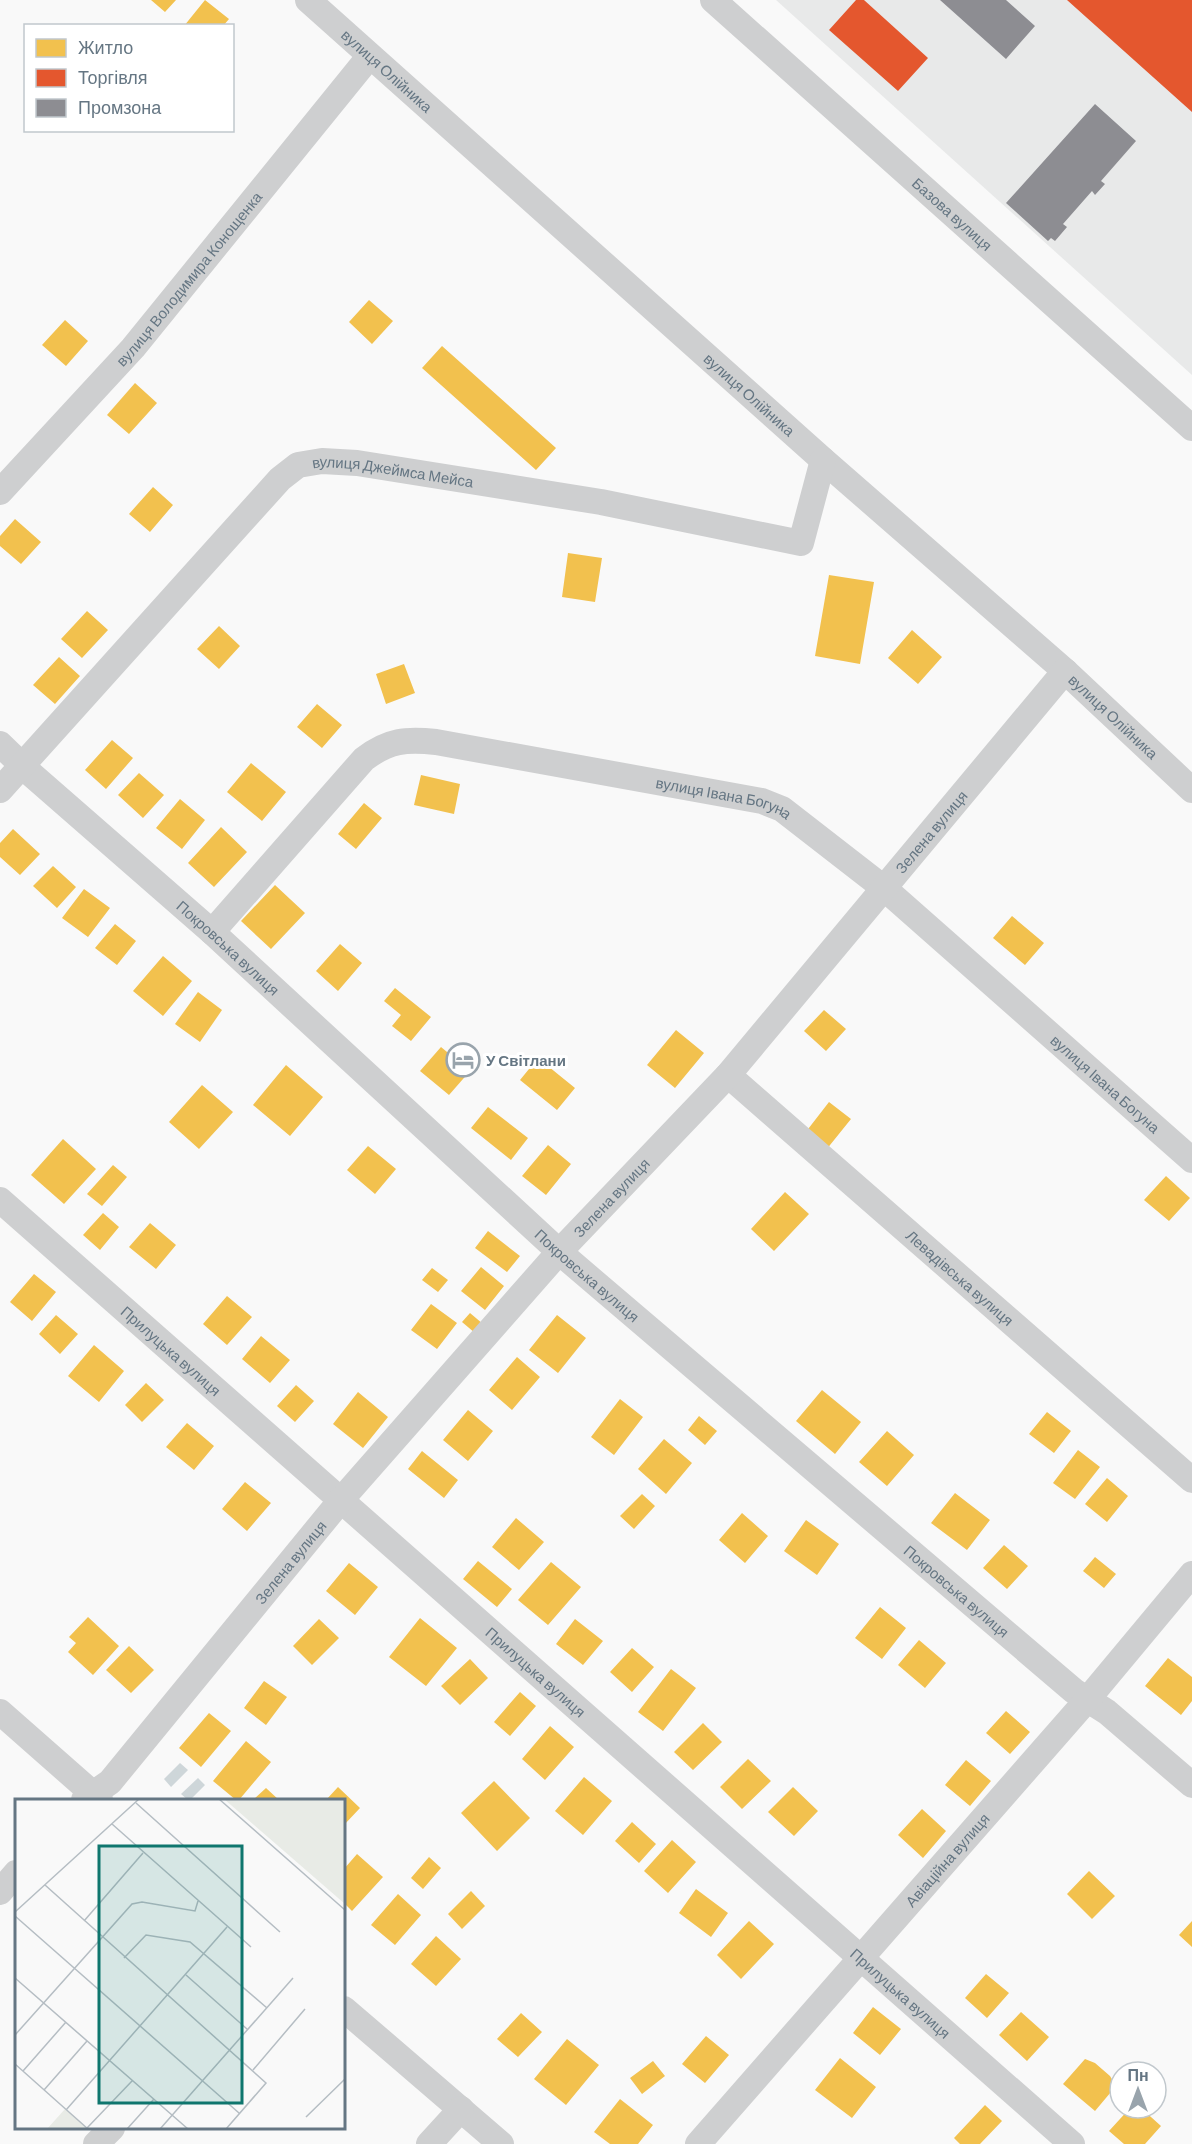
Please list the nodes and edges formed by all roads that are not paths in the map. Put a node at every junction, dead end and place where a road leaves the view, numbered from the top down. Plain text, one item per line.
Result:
1 (308, 0) edge
2 (713, 0) edge
3 (369, 57) junction
4 (1192, 428) edge
5 (823, 460) junction
6 (0, 492) edge
7 (1065, 671) junction
8 (0, 744) edge
9 (21, 765) junction
10 (0, 790) edge
11 (1192, 790) edge
12 (885, 889) junction
13 (212, 932) junction
14 (728, 1075) junction
15 (1192, 1160) edge
16 (0, 1200) edge
17 (559, 1252) junction
18 (1192, 1480) edge
19 (341, 1500) junction
20 (1192, 1574) edge
21 (1087, 1700) junction
22 (0, 1712) edge
23 (1192, 1785) edge
24 (93, 1798) edge
25 (15, 1874) edge
26 (0, 1892) edge
27 (862, 1957) junction
28 (345, 2010) edge
29 (461, 2109) junction
30 (110, 2129) edge
31 (96, 2144) edge
32 (429, 2144) edge
33 (501, 2144) edge
34 (698, 2144) edge
35 (1072, 2144) edge

1 - 3 street, вулиця Олійника
2 - 4 street, Базова вулиця
3 - 5 street, вулиця Олійника
3 - 6 street, вулиця Володимира Конощенка
5 - 7 street, вулиця Олійника
5 - 9 street, вулиця Джеймса Мейса
7 - 11 street, вулиця Олійника
7 - 12 street, Зелена вулиця
8 - 9 street, Покровська вулиця
9 - 10 street, вулиця Джеймса Мейса
9 - 13 street, Покровська вулиця
12 - 13 street, вулиця Івана Богуна
12 - 14 street, Зелена вулиця
12 - 15 street, вулиця Івана Богуна
13 - 17 street, Покровська вулиця
14 - 17 street, Зелена вулиця
14 - 18 street, Левадівська вулиця
16 - 19 street, Прилуцька вулиця
17 - 19 street, Зелена вулиця
17 - 21 street, Покровська вулиця
19 - 24 street, Зелена вулиця
19 - 27 street, Прилуцька вулиця
20 - 21 street, Авіаційна вулиця
21 - 23 street, Покровська вулиця
21 - 27 street, Авіаційна вулиця
22 - 24 street
25 - 26 street
27 - 34 street, Авіаційна вулиця
27 - 35 street, Прилуцька вулиця
28 - 29 street
29 - 32 street
29 - 33 street
30 - 31 street

